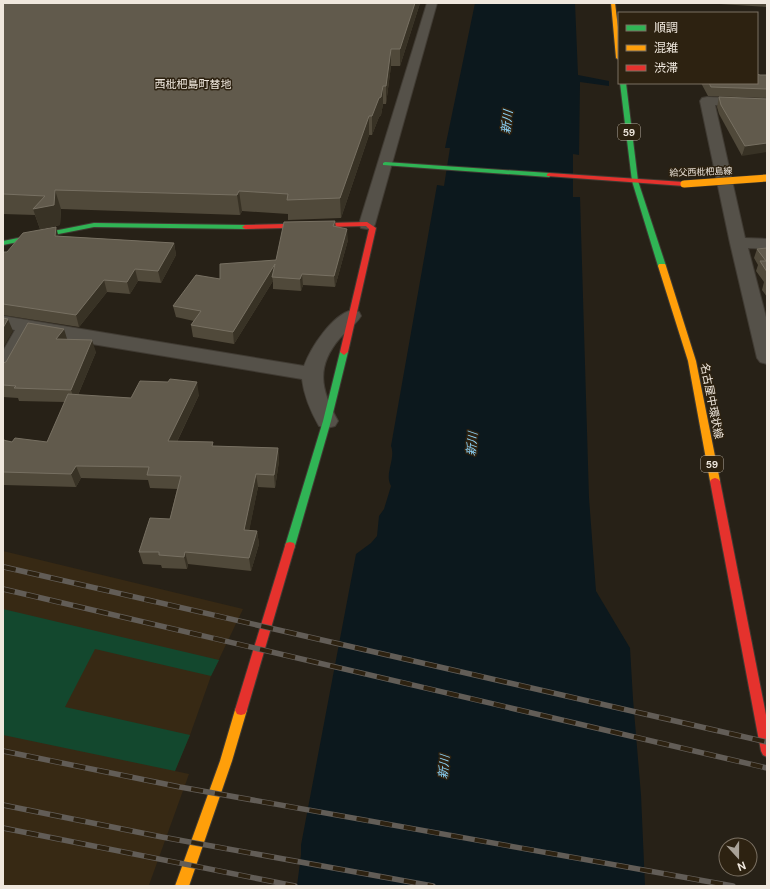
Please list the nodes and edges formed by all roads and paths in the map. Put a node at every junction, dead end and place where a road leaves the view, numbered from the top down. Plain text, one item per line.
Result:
1 (432, 3) edge
2 (613, 3) edge
3 (618, 49) edge
4 (623, 84) edge
5 (767, 103) edge
6 (385, 164) junction
7 (767, 178) edge
8 (635, 181) junction
9 (368, 224) junction
10 (3, 243) edge
11 (738, 243) junction
12 (767, 244) edge
13 (352, 316) junction
14 (3, 322) edge
15 (26, 327) junction
16 (767, 358) edge
17 (3, 369) edge
18 (312, 374) junction
19 (327, 421) junction
20 (759, 664) edge
21 (767, 751) edge
22 (182, 886) edge

1 - 6 street
2 - 3 street
4 - 8 street, 名古屋中環状線 / 59
5 - 11 street
6 - 8 street, 給父西枇杷島線
6 - 9 street
7 - 8 street, 給父西枇杷島線, bridge
8 - 20 street, 名古屋中環状線 / 59
9 - 10 street
9 - 13 street
11 - 12 street
11 - 16 street
13 - 18 street
13 - 19 street
14 - 15 street
15 - 17 street
15 - 18 street
18 - 19 street
19 - 22 street
20 - 21 street, 名古屋中環状線 / 59

